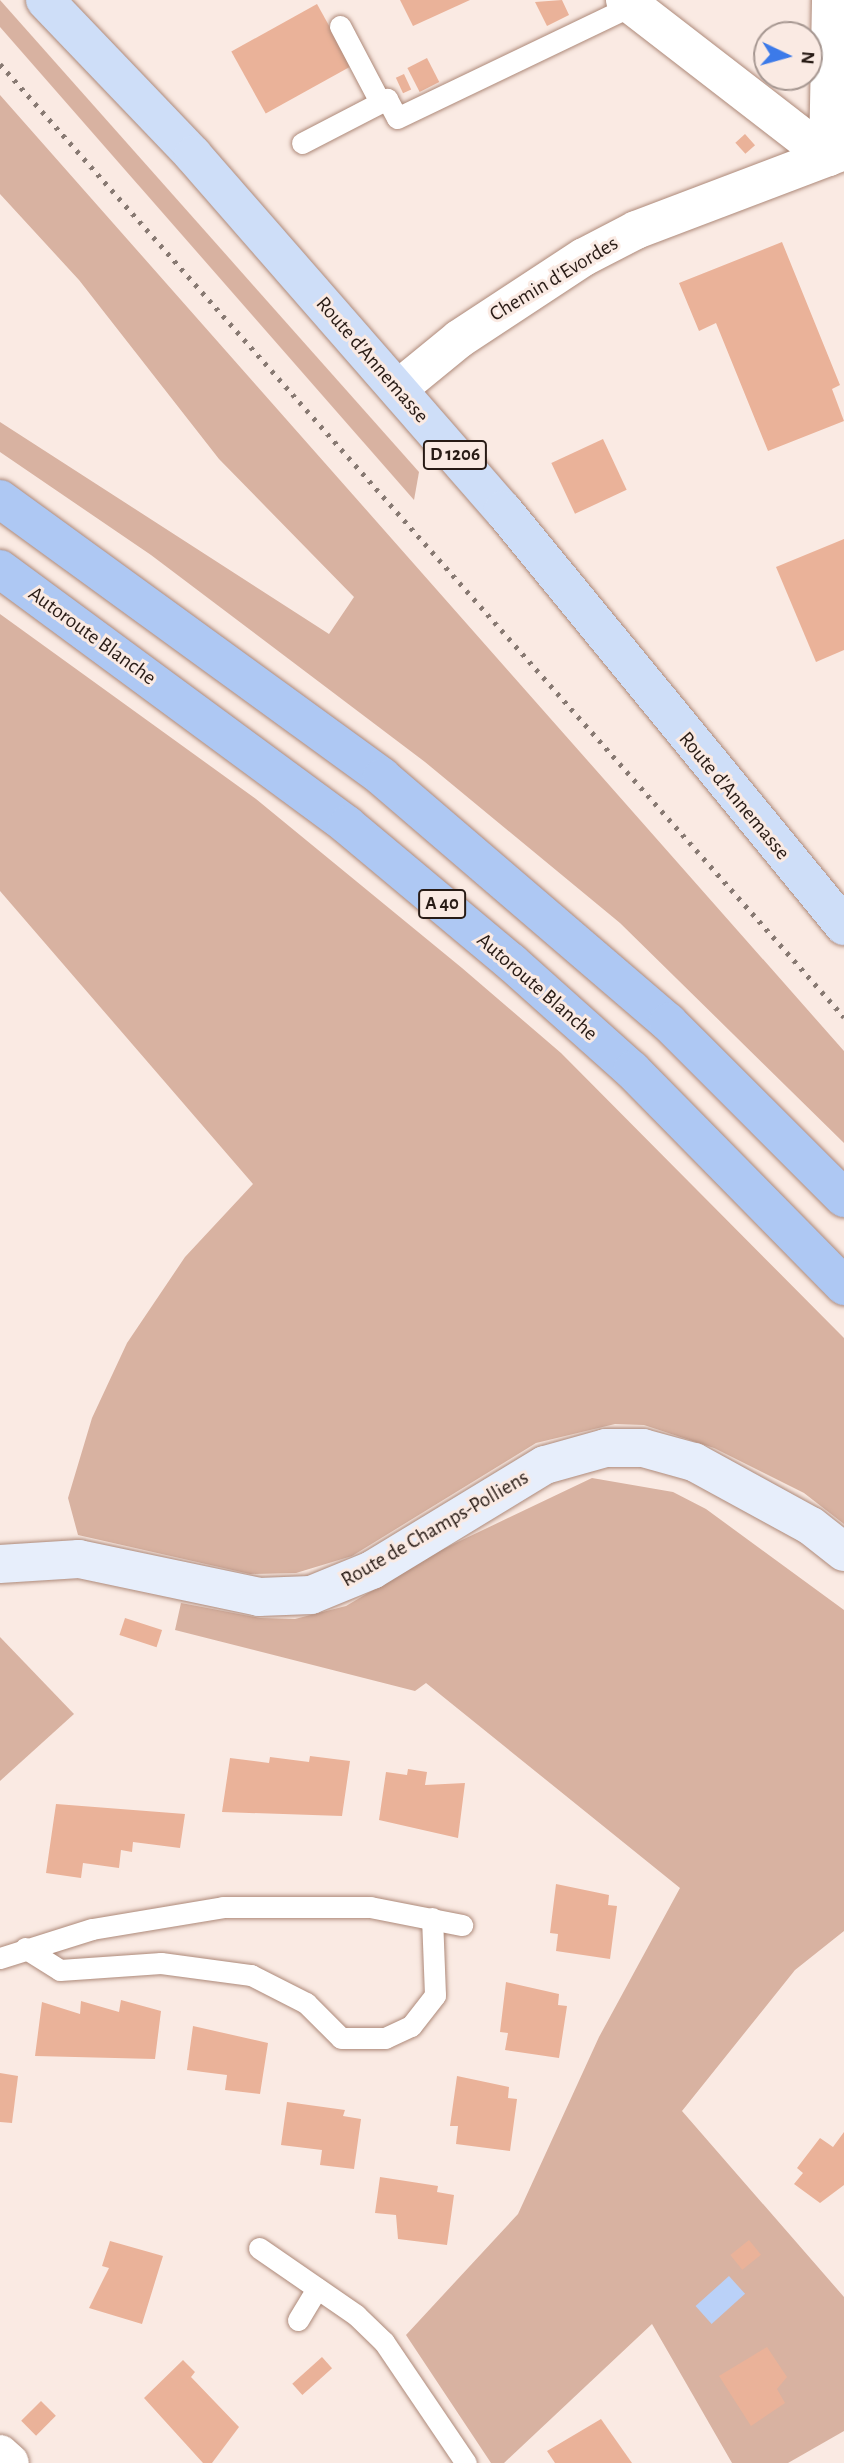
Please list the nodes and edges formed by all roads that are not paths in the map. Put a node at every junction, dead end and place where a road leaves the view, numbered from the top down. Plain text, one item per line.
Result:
1 (46, 0) edge
2 (831, 0) edge
3 (628, 3) edge
4 (340, 26) dead end
5 (380, 103) junction
6 (302, 143) dead end
7 (836, 154) edge
8 (398, 389) junction
9 (0, 499) edge
10 (0, 569) edge
11 (844, 926) edge
12 (844, 1198) edge
13 (844, 1286) edge
14 (844, 1552) edge
15 (0, 1564) edge
16 (432, 1918) junction
17 (462, 1924) dead end
18 (25, 1948) junction
19 (0, 1958) edge
20 (260, 2248) dead end
21 (317, 2288) junction
22 (298, 2320) dead end
23 (0, 2454) edge
24 (10, 2463) edge
25 (466, 2463) edge

1 - 8 main road, Route d'Annemasse / D 1206
2 - 7 street
3 - 5 lane
3 - 7 street
4 - 5 lane
5 - 6 lane
7 - 8 street, Chemin d'Evordes
8 - 11 main road, Route d'Annemasse / D 1206
9 - 12 highway, A 40
10 - 13 highway, Autoroute Blanche / A 40
14 - 15 street, Route de Champs-Polliens
16 - 17 lane
16 - 18 lane
16 - 18 lane
18 - 19 lane
20 - 21 lane
21 - 22 lane
21 - 25 lane
23 - 24 street

